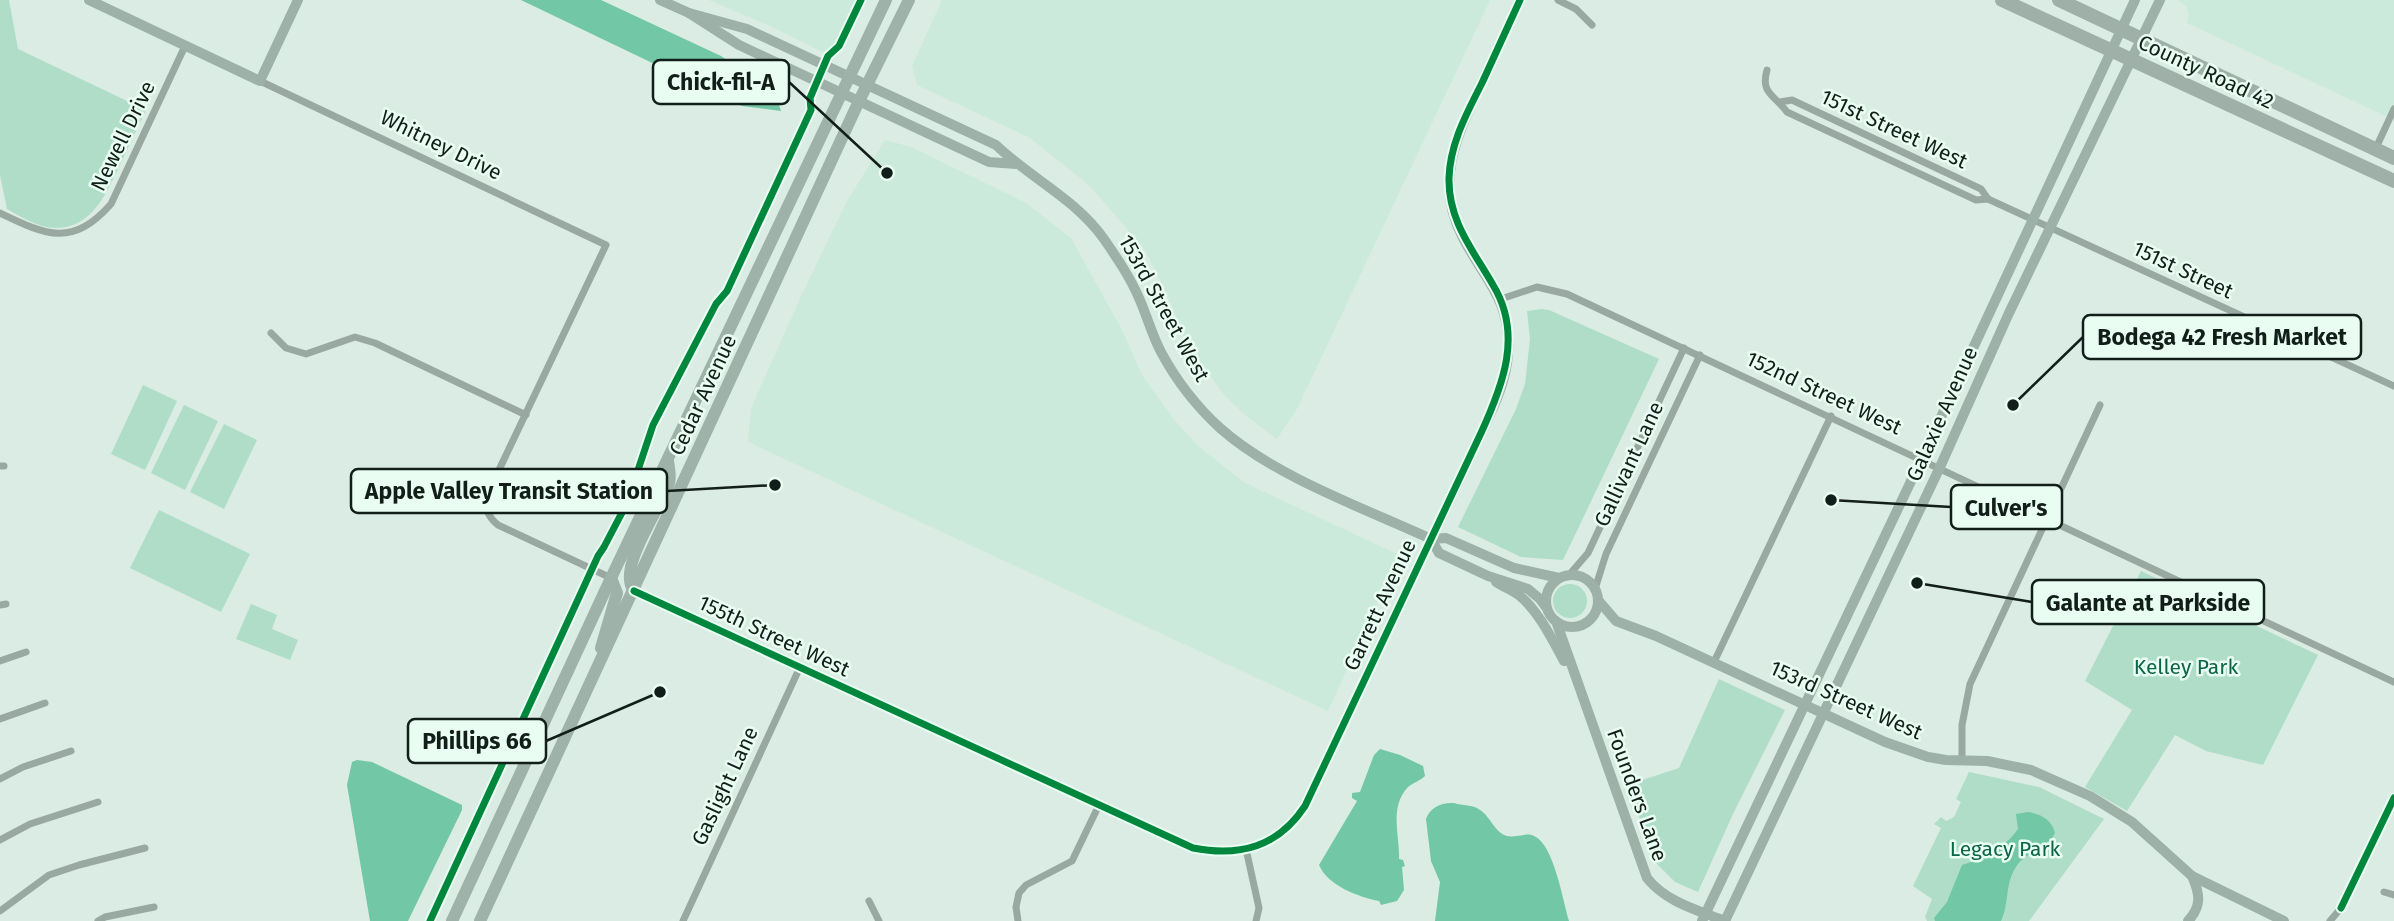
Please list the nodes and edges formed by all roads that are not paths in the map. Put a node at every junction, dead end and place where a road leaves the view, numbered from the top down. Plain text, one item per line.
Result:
1 (89, 0) edge
2 (298, 0) edge
3 (660, 0) edge
4 (886, 0) edge
5 (909, 0) edge
6 (1520, 0) edge
7 (1558, 0) edge
8 (2002, 0) edge
9 (2059, 0) edge
10 (2134, 0) edge
11 (2160, 0) edge
12 (689, 13) junction
13 (1592, 25) dead end
14 (2121, 29) junction
15 (2142, 38) junction
16 (185, 46) junction
17 (2112, 51) junction
18 (2131, 60) junction
19 (1767, 70) dead end
20 (850, 77) junction
21 (260, 81) junction
22 (867, 85) junction
23 (843, 94) junction
24 (859, 101) junction
25 (1780, 102) junction
26 (2394, 109) edge
27 (2375, 150) junction
28 (2394, 158) edge
29 (1016, 164) junction
30 (2394, 181) edge
31 (1988, 199) junction
32 (0, 213) edge
33 (2034, 220) junction
34 (2050, 228) junction
35 (1501, 299) junction
36 (271, 333) dead end
37 (1684, 348) junction
38 (1700, 355) junction
39 (2394, 386) edge
40 (2100, 405) dead end
41 (526, 415) junction
42 (1831, 415) junction
43 (1922, 458) junction
44 (668, 460) junction
45 (1940, 467) junction
46 (2047, 518) junction
47 (1431, 539) junction
48 (1488, 576) junction
49 (1564, 576) junction
50 (611, 578) junction
51 (634, 591) junction
52 (1596, 595) junction
53 (1547, 610) junction
54 (1556, 621) junction
55 (26, 652) dead end
56 (0, 661) edge
57 (1714, 662) junction
58 (800, 667) junction
59 (1574, 678) junction
60 (2394, 682) edge
61 (589, 689) junction
62 (45, 703) dead end
63 (1805, 705) junction
64 (900, 713) joint
65 (1823, 713) junction
66 (0, 719) edge
67 (71, 751) dead end
68 (1962, 760) junction
69 (0, 779) edge
70 (2394, 798) edge
71 (97, 802) dead end
72 (1099, 805) junction
73 (0, 840) edge
74 (145, 848) dead end
75 (1246, 849) junction
76 (2192, 876) junction
77 (2384, 892) dead end
78 (2394, 895) edge
79 (869, 901) dead end
80 (155, 907) dead end
81 (2341, 908) junction
82 (0, 911) edge
83 (1704, 917) edge
84 (98, 921) edge
85 (452, 921) edge
86 (480, 921) edge
87 (683, 921) edge
88 (879, 921) edge
89 (1018, 921) edge
90 (1256, 921) edge
91 (1725, 921) edge
92 (2188, 921) edge
93 (2284, 921) edge
94 (2330, 921) edge
95 (2339, 921) edge

1 - 16 street, Whitney Drive
2 - 21 street
3 - 12 street, 153rd Street West
4 - 20 main road, Cedar Avenue
5 - 22 main road, Cedar Avenue
6 - 35 street, Garrett Avenue
7 - 13 street
8 - 17 highway, County Road 42
9 - 14 highway, County Road 42
10 - 14 street, Galaxie Avenue
11 - 15 street, Galaxie Avenue
12 - 20 street, 153rd Street West
12 - 23 street, 153rd Street West
14 - 15 highway, County Road 42
14 - 17 street, Galaxie Avenue
15 - 18 street, Galaxie Avenue
15 - 27 highway, County Road 42
16 - 21 street, Whitney Drive
16 - 32 street, Newell Drive
17 - 18 highway, County Road 42
17 - 33 street, Galaxie Avenue
18 - 30 highway, County Road 42
18 - 34 street, Galaxie Avenue
19 - 25 street, 151st Street West
20 - 22 street, 153rd Street West
20 - 23 main road, Cedar Avenue
21 - 41 street, Whitney Drive
22 - 24 main road, Cedar Avenue
22 - 29 street, 153rd Street West
23 - 24 street, 153rd Street West
23 - 44 main road, Cedar Avenue
24 - 29 street, 153rd Street West
24 - 51 main road, Cedar Avenue
25 - 31 street, 151st Street West
25 - 31 street, 151st Street West
26 - 27 street
27 - 28 highway, County Road 42
29 - 47 street, 153rd Street West
31 - 33 street, 151st Street West
33 - 34 street, 151st Street
33 - 43 street, Galaxie Avenue
34 - 39 street, 151st Street
34 - 45 street, Galaxie Avenue
35 - 37 street, 152nd Street West
35 - 47 street, Garrett Avenue
36 - 41 street
37 - 38 street, 152nd Street West
37 - 49 street, Gallivant Lane
38 - 42 street, 152nd Street West
38 - 52 street, Gallivant Lane
40 - 46 street
41 - 50 street, Whitney Drive
42 - 43 street, 152nd Street West
42 - 57 street
43 - 45 street, 152nd Street West
43 - 63 street, Galaxie Avenue
44 - 50 main road, Cedar Avenue
44 - 51 main road
45 - 46 street, 152nd Street West
45 - 65 street, Galaxie Avenue
46 - 60 street, 152nd Street West
46 - 68 street
47 - 48 street, 153rd Street West
47 - 49 street, 153rd Street West
47 - 75 street, Garrett Avenue
48 - 53 street, 153rd Street West
48 - 59 street, Founders Lane
49 - 52 street
49 - 53 street
50 - 61 main road
50 - 85 main road, Cedar Avenue
51 - 58 street, 155th Street West
51 - 61 main road, Cedar Avenue
52 - 54 street
52 - 57 street, 153rd Street West
53 - 54 street
54 - 59 street, Founders Lane
55 - 56 street
57 - 63 street, 153rd Street West
58 - 64 street, 155th Street West
58 - 87 street, Gaslight Lane
59 - 83 street, Founders Lane
61 - 86 main road, Cedar Avenue
62 - 66 street
63 - 65 street, 153rd Street West
63 - 83 street, Galaxie Avenue
64 - 72 street, Garrett Avenue
65 - 68 street, 153rd Street West
65 - 91 street, Galaxie Avenue
67 - 69 street
68 - 76 street, 153rd Street West
70 - 81 street
71 - 73 street
72 - 75 street, Garrett Avenue
72 - 89 street
74 - 82 street
75 - 90 street
76 - 92 street
76 - 93 street, 153rd Street West
77 - 78 street
79 - 88 street
80 - 84 street
81 - 94 street
81 - 95 street
83 - 91 street, Founders Lane

